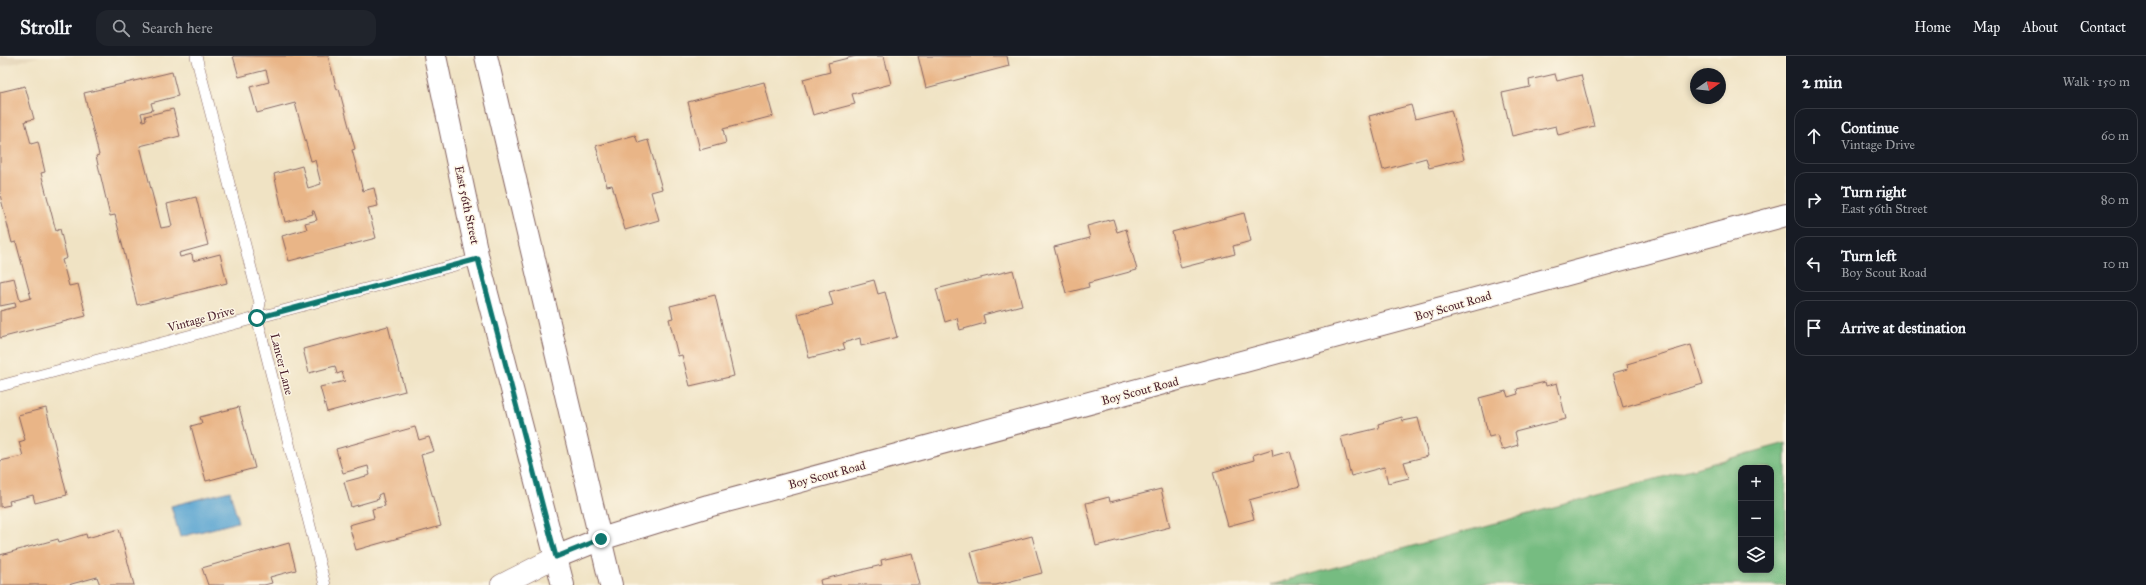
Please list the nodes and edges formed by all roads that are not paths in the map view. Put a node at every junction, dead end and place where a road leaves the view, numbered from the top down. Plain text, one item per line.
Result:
1 (196, 56) edge
2 (435, 56) edge
3 (486, 56) edge
4 (1786, 216) edge
5 (478, 259) junction
6 (257, 318) junction
7 (0, 386) edge
8 (601, 539) junction
9 (556, 557) junction
10 (326, 585) edge
11 (501, 585) edge
12 (563, 585) edge
13 (611, 585) edge

1 - 6 lane, Lancer Lane
2 - 5 street, East 56th Street
3 - 8 street
4 - 8 street, Boy Scout Road
5 - 6 lane, Vintage Drive
5 - 9 street, East 56th Street
6 - 7 lane, Vintage Drive
6 - 10 lane, Lancer Lane
8 - 9 street, Boy Scout Road
8 - 13 street
9 - 11 street, Boy Scout Road
9 - 12 street, East 56th Street

